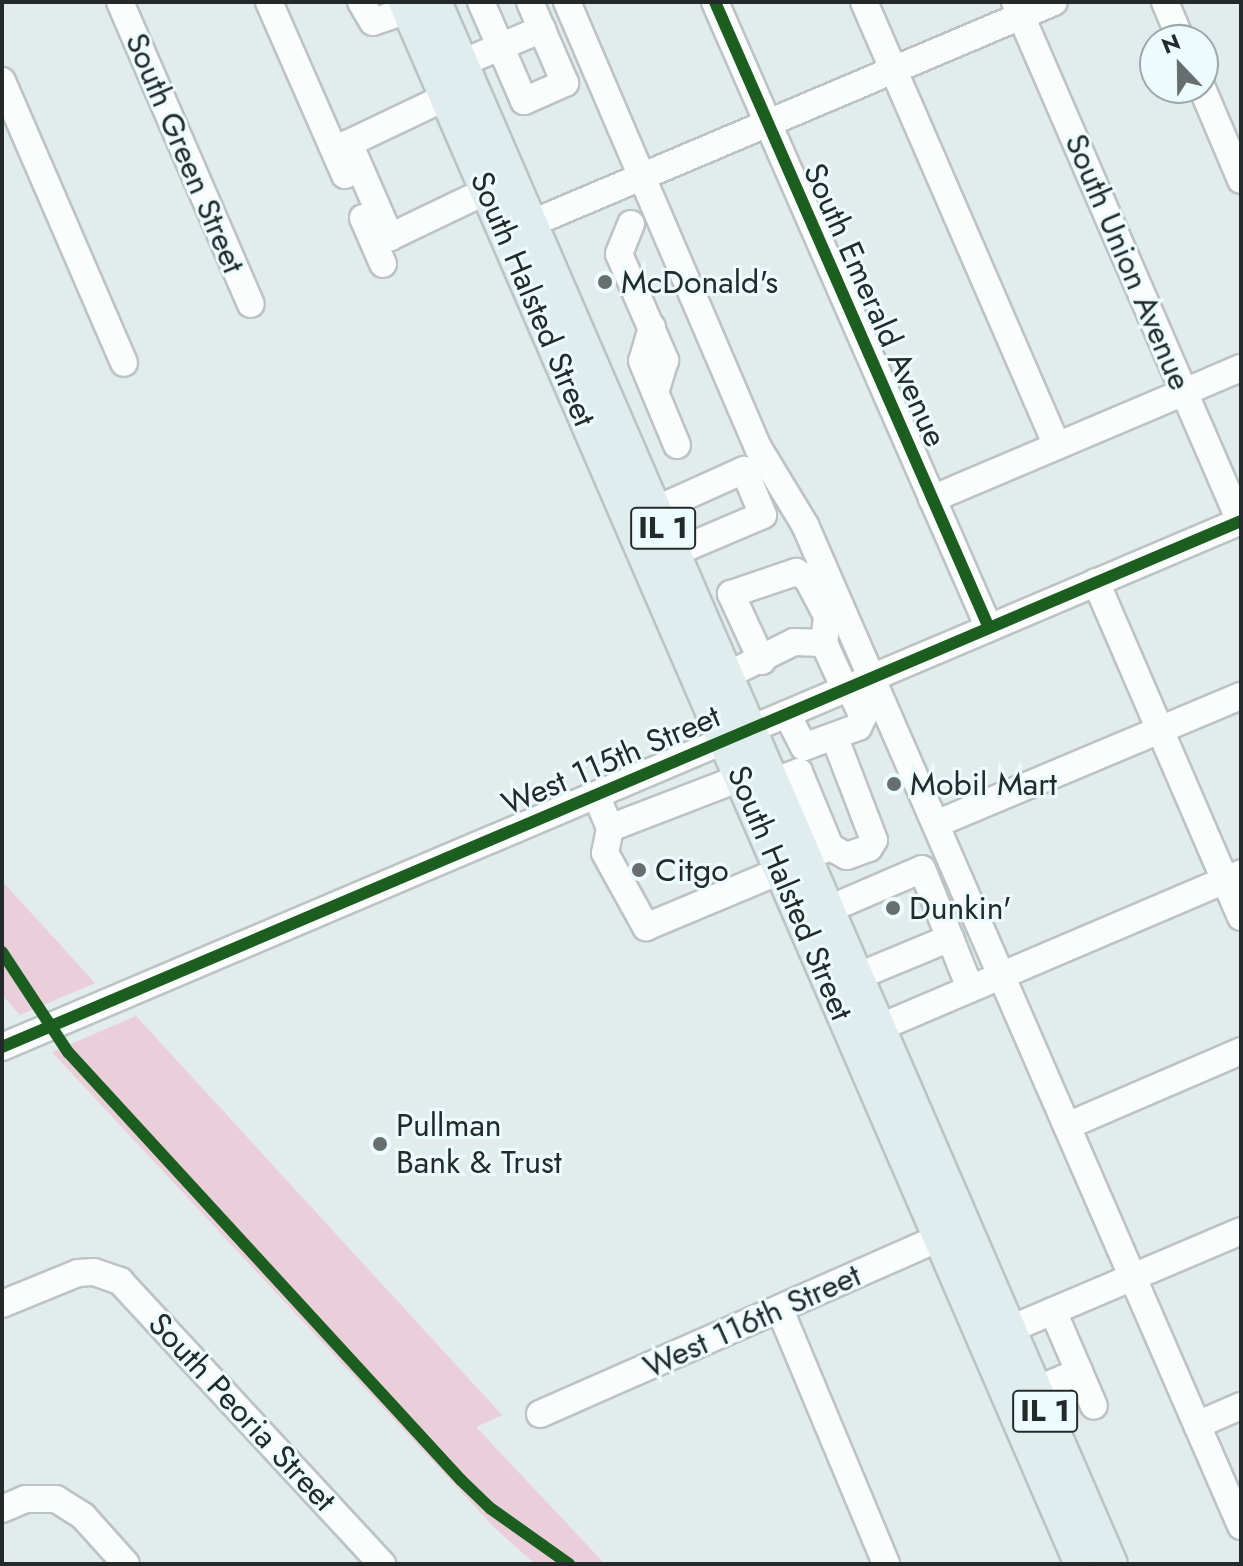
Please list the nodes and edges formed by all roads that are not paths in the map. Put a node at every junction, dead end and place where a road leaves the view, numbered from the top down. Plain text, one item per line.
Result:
1 (120, 2) edge
2 (269, 2) edge
3 (361, 2) edge
4 (481, 2) edge
5 (530, 2) edge
6 (567, 2) edge
7 (715, 2) edge
8 (864, 2) edge
9 (1054, 2) edge
10 (1165, 2) edge
11 (416, 5) edge
12 (1018, 9) edge
13 (1174, 24) edge
14 (542, 29) junction
15 (500, 46) junction
16 (462, 63) junction
17 (894, 70) junction
18 (2, 81) edge
19 (446, 97) junction
20 (1209, 104) edge
21 (768, 123) junction
22 (642, 177) junction
23 (1241, 180) edge
24 (486, 191) junction
25 (631, 224) dead end
26 (518, 229) junction
27 (383, 264) dead end
28 (251, 304) dead end
29 (124, 363) dead end
30 (1241, 368) edge
31 (1184, 392) junction
32 (677, 445) dead end
33 (1057, 446) junction
34 (932, 499) junction
35 (655, 510) junction
36 (1241, 521) edge
37 (674, 553) junction
38 (1096, 582) junction
39 (739, 609) junction
40 (704, 624) junction
41 (989, 628) junction
42 (824, 643) junction
43 (762, 661) junction
44 (726, 676) junction
45 (855, 685) junction
46 (1241, 696) edge
47 (787, 714) junction
48 (1160, 730) junction
49 (737, 735) junction
50 (834, 736) junction
51 (663, 766) junction
52 (792, 767) junction
53 (740, 778) junction
54 (596, 795) junction
55 (678, 801) junction
56 (936, 824) junction
57 (610, 828) junction
58 (805, 859) junction
59 (1233, 877) edge
60 (827, 910) junction
61 (1241, 917) edge
62 (950, 938) junction
63 (1001, 975) junction
64 (856, 977) junction
65 (970, 988) junction
66 (865, 1033) junction
67 (2, 1047) edge
68 (1241, 1051) edge
69 (1067, 1126) junction
70 (1241, 1231) edge
71 (952, 1232) junction
72 (1133, 1277) junction
73 (2, 1304) edge
74 (780, 1310) junction
75 (1053, 1311) junction
76 (996, 1335) junction
77 (1079, 1372) junction
78 (1036, 1390) junction
79 (1094, 1406) dead end
80 (1241, 1406) edge
81 (540, 1414) dead end
82 (1197, 1425) junction
83 (2, 1509) edge
84 (1241, 1526) edge
85 (114, 1561) edge
86 (382, 1564) edge
87 (886, 1564) edge
88 (1081, 1564) edge
89 (1111, 1564) edge

1 - 28 street, South Green Street
2 - 27 street
3 - 11 street
4 - 15 street
5 - 14 street
6 - 22 street
7 - 21 street, South Emerald Avenue
8 - 17 street
9 - 12 street
10 - 13 street
11 - 16 main road, South Halsted Street / IL 1
11 - 19 main road, South Halsted Street / IL 1
12 - 17 street
12 - 31 street, South Union Avenue
14 - 15 street
14 - 15 street
15 - 16 street
16 - 26 main road, South Halsted Street / IL 1
17 - 21 street
17 - 33 street
18 - 29 street
19 - 24 main road, South Halsted Street / IL 1
19 - 24 street
20 - 23 street
21 - 22 street
21 - 34 street, South Emerald Avenue
22 - 26 street
22 - 45 street
24 - 26 main road, South Halsted Street / IL 1
25 - 32 street
26 - 35 main road, South Halsted Street / IL 1
26 - 49 main road, South Halsted Street / IL 1
30 - 31 street
31 - 33 street
31 - 36 street, South Union Avenue
33 - 34 street
34 - 41 street, South Emerald Avenue
35 - 37 main road, South Halsted Street / IL 1
35 - 37 street
36 - 38 street, West 115th Street
37 - 40 main road, South Halsted Street / IL 1
38 - 41 street, West 115th Street
38 - 48 street
39 - 40 street
39 - 42 street
39 - 43 street
40 - 44 main road, South Halsted Street / IL 1
41 - 45 street, West 115th Street
42 - 43 street
42 - 45 street
43 - 44 street
44 - 49 main road, South Halsted Street / IL 1
45 - 47 street, West 115th Street
45 - 50 street
45 - 56 street
46 - 48 street
47 - 49 street, West 115th Street
47 - 52 street
48 - 56 street
48 - 59 street
49 - 51 street, West 115th Street
49 - 52 main road, South Halsted Street / IL 1
49 - 53 main road, South Halsted Street / IL 1
50 - 52 street
50 - 58 street
51 - 54 street, West 115th Street
51 - 55 street
52 - 58 main road, South Halsted Street / IL 1
53 - 55 street
53 - 58 main road, South Halsted Street / IL 1
54 - 57 street
54 - 67 street, West 115th Street
55 - 57 street
56 - 63 street
57 - 58 street
58 - 60 main road, South Halsted Street / IL 1
58 - 66 main road, South Halsted Street / IL 1
59 - 61 street
59 - 63 street
60 - 62 street
60 - 64 main road, South Halsted Street / IL 1
62 - 64 street
62 - 65 street
63 - 65 street
63 - 69 street
64 - 66 main road, South Halsted Street / IL 1
65 - 66 street
66 - 71 main road, South Halsted Street / IL 1
68 - 69 street
69 - 72 street
70 - 72 street
71 - 74 street, West 116th Street
71 - 76 main road, South Halsted Street / IL 1
72 - 75 street
72 - 82 street
73 - 86 street, South Peoria Street
74 - 81 street, West 116th Street
74 - 87 street
75 - 76 street
75 - 77 street
76 - 78 main road, South Halsted Street / IL 1
76 - 88 main road, South Halsted Street / IL 1
77 - 78 street
77 - 79 street
78 - 89 main road, South Halsted Street / IL 1
80 - 82 street
82 - 84 street
83 - 85 street

